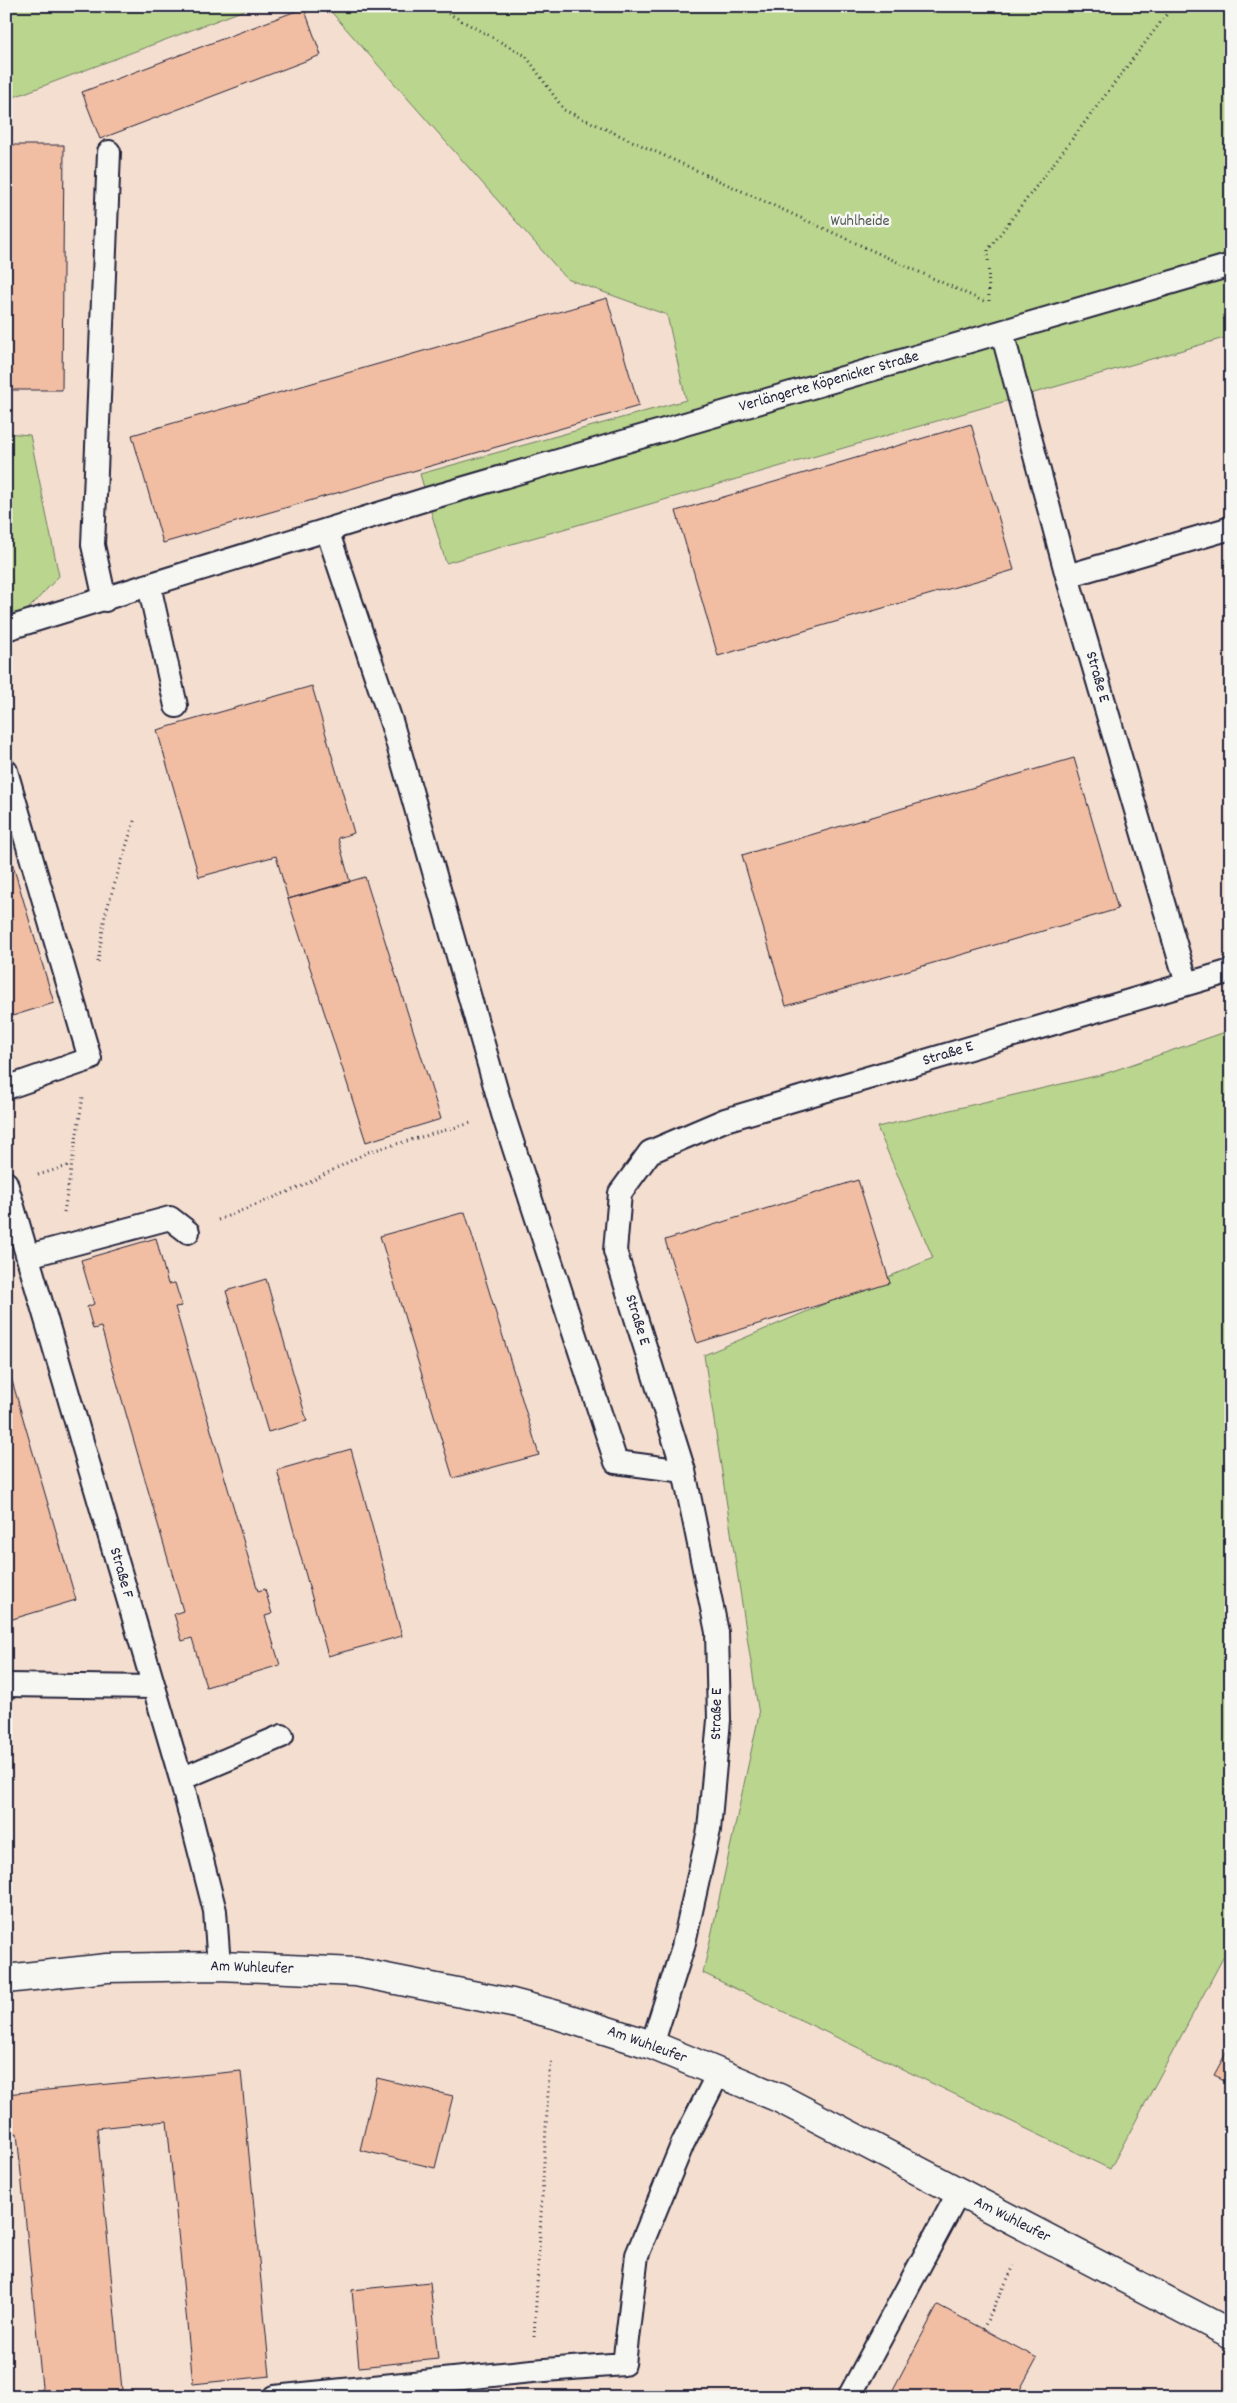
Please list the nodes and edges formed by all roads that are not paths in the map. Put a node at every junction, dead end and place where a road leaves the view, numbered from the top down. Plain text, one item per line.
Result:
1 (109, 152) dead end
2 (1231, 265) edge
3 (1002, 332) junction
4 (1231, 528) edge
5 (327, 530) junction
6 (1067, 576) junction
7 (149, 585) junction
8 (105, 600) junction
9 (6, 629) edge
10 (176, 706) dead end
11 (6, 771) edge
12 (1231, 971) edge
13 (1187, 984) junction
14 (6, 1088) edge
15 (6, 1183) edge
16 (188, 1232) road end
17 (28, 1256) junction
18 (684, 1472) junction
19 (6, 1685) edge
20 (154, 1687) junction
21 (282, 1736) dead end
22 (181, 1778) junction
23 (219, 1966) junction
24 (6, 1979) edge
25 (652, 2045) junction
26 (719, 2072) junction
27 (959, 2192) junction
28 (1231, 2334) edge
29 (274, 2397) edge
30 (849, 2397) edge

1 - 8 lane
2 - 3 lane, Verlängerte Köpenicker Straße
3 - 5 lane, Verlängerte Köpenicker Straße
3 - 6 lane, Straße E
4 - 6 lane
5 - 7 lane, Verlängerte Köpenicker Straße
5 - 18 lane
6 - 13 lane, Straße E
7 - 8 lane, Verlängerte Köpenicker Straße
7 - 10 lane
8 - 9 lane, Verlängerte Köpenicker Straße
11 - 14 lane
12 - 13 lane, Straße E
13 - 18 lane, Straße E
15 - 17 lane, Straße F
16 - 17 lane
17 - 20 lane, Straße F
18 - 25 lane, Straße E
19 - 20 lane
20 - 22 lane, Straße F
21 - 22 lane
22 - 23 lane, Straße F
23 - 24 street, Am Wuhleufer
23 - 25 street, Am Wuhleufer
25 - 26 street, Am Wuhleufer
26 - 27 street, Am Wuhleufer
26 - 29 lane
27 - 28 street, Am Wuhleufer
27 - 30 lane

